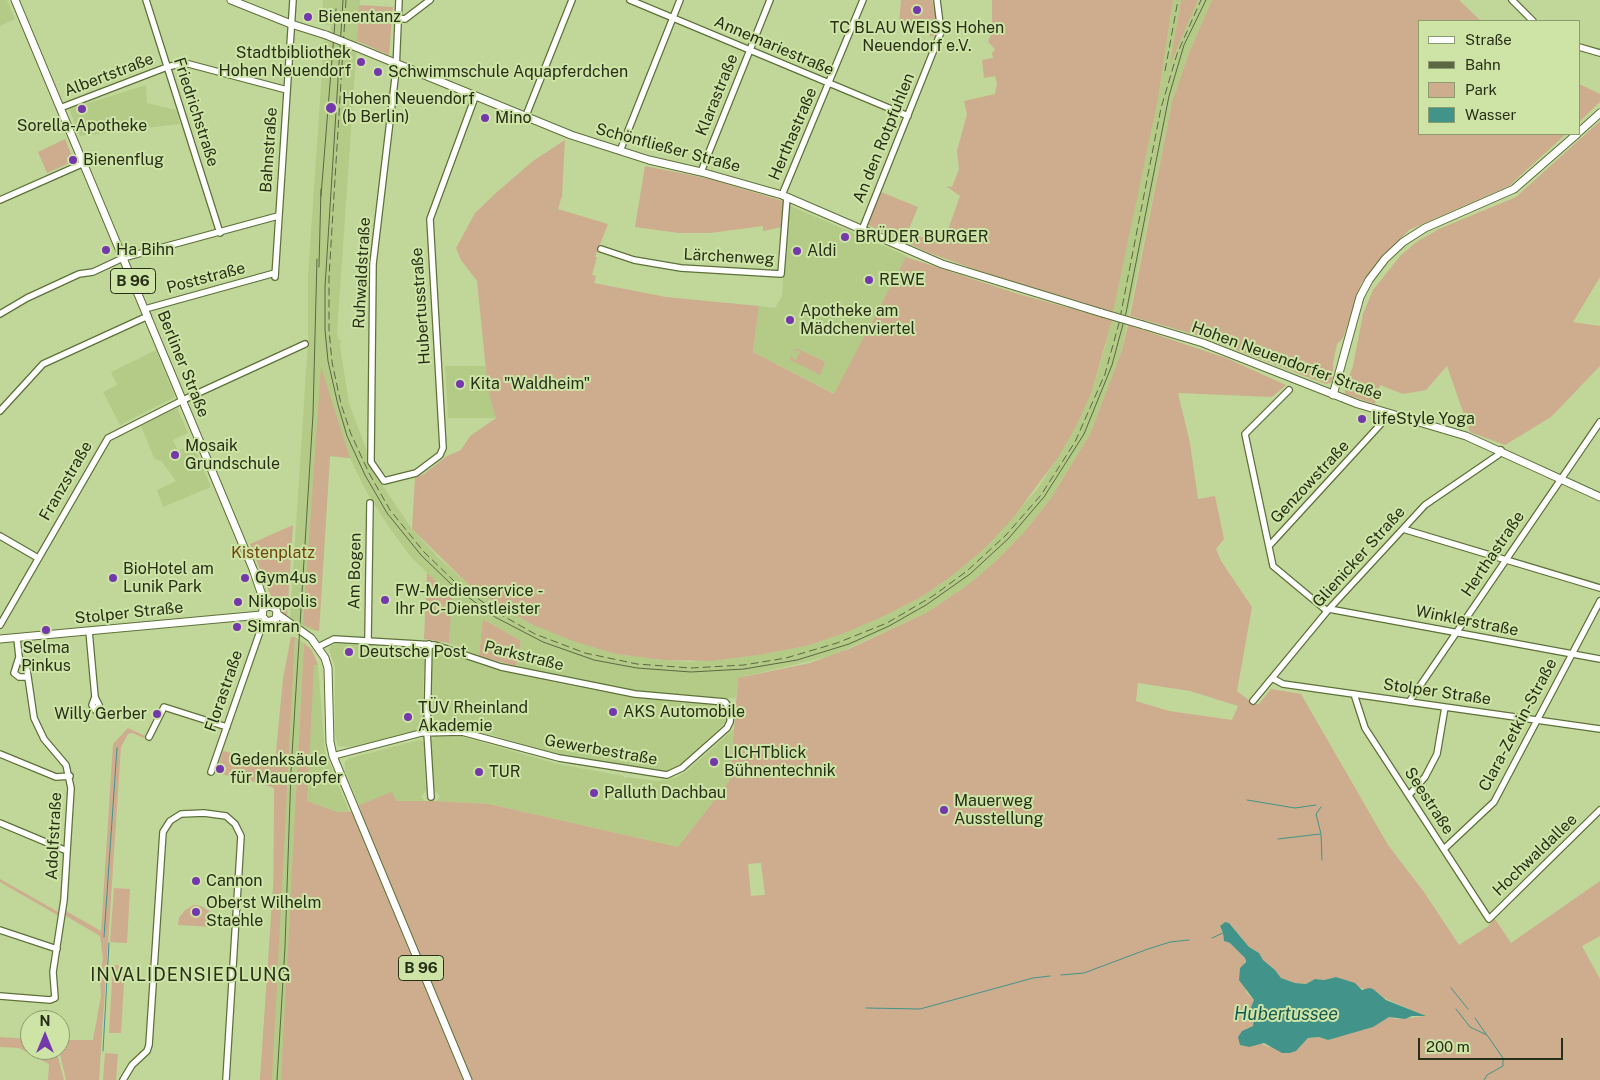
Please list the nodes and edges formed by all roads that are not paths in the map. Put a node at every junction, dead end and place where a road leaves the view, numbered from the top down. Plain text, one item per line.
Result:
1 (14, 0) edge
2 (146, 0) edge
3 (231, 0) edge
4 (292, 0) edge
5 (399, 0) edge
6 (430, 0) edge
7 (572, 0) edge
8 (630, 0) edge
9 (680, 0) edge
10 (770, 0) edge
11 (863, 0) edge
12 (937, 0) edge
13 (1512, 0) edge
14 (398, 18) junction
15 (673, 18) junction
16 (1532, 20) edge
17 (291, 24) junction
18 (1580, 47) edge
19 (750, 50) junction
20 (1600, 53) edge
21 (396, 65) junction
22 (167, 67) junction
23 (829, 84) junction
24 (288, 90) junction
25 (476, 97) junction
26 (60, 108) junction
27 (1600, 113) edge
28 (908, 116) junction
29 (525, 118) junction
30 (1580, 131) edge
31 (1576, 135) edge
32 (620, 151) junction
33 (84, 162) junction
34 (701, 172) junction
35 (784, 196) junction
36 (0, 200) edge
37 (278, 216) junction
38 (862, 230) junction
39 (220, 233) junction
40 (601, 249) dead end
41 (123, 258) junction
42 (275, 275) joint
43 (1, 312) edge
44 (146, 313) junction
45 (1102, 313) joint
46 (305, 344) dead end
47 (1289, 390) dead end
48 (1334, 395) junction
49 (182, 400) junction
50 (0, 411) edge
51 (1390, 414) junction
52 (1600, 422) edge
53 (1501, 450) junction
54 (382, 480) joint
55 (1560, 480) junction
56 (1600, 497) edge
57 (370, 503) dead end
58 (1403, 529) junction
59 (0, 536) edge
60 (1269, 546) junction
61 (38, 558) junction
62 (1506, 560) junction
63 (255, 573) junction
64 (1600, 588) edge
65 (1600, 601) edge
66 (273, 606) junction
67 (1328, 610) junction
68 (277, 614) junction
69 (265, 616) junction
70 (0, 625) edge
71 (89, 631) junction
72 (1456, 633) junction
73 (306, 635) junction
74 (17, 638) junction
75 (0, 639) edge
76 (368, 640) junction
77 (428, 644) junction
78 (318, 648) junction
79 (1571, 655) junction
80 (19, 656) junction
81 (1600, 659) edge
82 (27, 677) junction
83 (1272, 678) junction
84 (1354, 694) junction
85 (95, 697) dead end
86 (1253, 701) dead end
87 (1409, 702) junction
88 (726, 703) joint
89 (1445, 707) junction
90 (1537, 720) junction
91 (227, 727) junction
92 (1600, 729) edge
93 (427, 732) junction
94 (149, 738) dead end
95 (0, 754) edge
96 (333, 756) junction
97 (211, 772) dead end
98 (70, 776) junction
99 (1409, 795) junction
100 (430, 796) dead end
101 (1600, 810) edge
102 (0, 823) edge
103 (1444, 849) junction
104 (67, 851) junction
105 (1489, 919) joint
106 (0, 930) edge
107 (57, 950) junction
108 (0, 996) edge
109 (123, 1080) edge
110 (226, 1080) edge
111 (468, 1080) edge

1 - 26 main road, Berliner Straße / B 96
2 - 22 street, Friedrichstraße
3 - 17 main road, Schönfließer Straße
4 - 17 street, Bahnstraße
5 - 14 street, Ruhwaldstraße
6 - 14 street
7 - 29 street
8 - 15 street, Annemariestraße
9 - 15 street
10 - 19 street, Klarastraße
11 - 23 street, Herthastraße
12 - 28 street, An den Rotpfuhlen
13 - 16 street
14 - 21 street, Ruhwaldstraße
15 - 19 street, Annemariestraße
15 - 32 street
17 - 21 main road, Schönfließer Straße, bridge
17 - 24 street, Bahnstraße
18 - 20 street
19 - 23 street, Annemariestraße
19 - 34 street, Klarastraße
21 - 25 main road, Schönfließer Straße
21 - 54 street, Ruhwaldstraße
22 - 24 street, Albertstraße
22 - 26 street, Albertstraße
22 - 39 street, Friedrichstraße
23 - 28 street, Annemariestraße
23 - 35 street, Herthastraße
24 - 37 street, Bahnstraße
25 - 29 main road, Schönfließer Straße
25 - 54 street, Hubertusstraße
26 - 33 main road, Berliner Straße / B 96
27 - 30 main road
28 - 38 street, An den Rotpfuhlen
29 - 32 main road, Schönfließer Straße
31 - 48 main road
32 - 34 main road, Schönfließer Straße
33 - 36 street
33 - 41 main road, Berliner Straße / B 96
34 - 35 main road, Schönfließer Straße
35 - 38 main road, Schönfließer Straße
35 - 40 street, Lärchenweg
37 - 39 street
37 - 42 street, Bahnstraße
38 - 45 main road, Schönfließer Straße
39 - 41 street
41 - 43 street
41 - 44 main road, Berliner Straße / B 96
42 - 44 street, Poststraße
44 - 49 main road, Berliner Straße / B 96
44 - 50 street, Poststraße
45 - 48 main road, Hohen Neuendorfer Straße, bridge
46 - 49 street, Franzstraße
47 - 60 street
48 - 51 main road, Hohen Neuendorfer Straße
49 - 61 street, Franzstraße
49 - 63 main road, Berliner Straße / B 96
51 - 53 main road, Hohen Neuendorfer Straße
51 - 60 street, Genzowstraße
52 - 55 street, Herthastraße
53 - 55 main road, Hohen Neuendorfer Straße
53 - 58 street, Glienicker Straße
55 - 56 main road, Hohen Neuendorfer Straße
55 - 62 street, Herthastraße
57 - 76 street, Am Bogen
58 - 62 street
58 - 67 street, Glienicker Straße
59 - 61 street
60 - 67 street
61 - 70 street, Franzstraße
62 - 64 street
62 - 72 street, Herthastraße
63 - 66 main road, Berliner Straße / B 96
63 - 69 main road, Berliner Straße / B 96
65 - 79 street, Clara-Zetkin-Straße
66 - 68 main road, B 96
66 - 69 main road, Stolper Straße
67 - 72 street, Winklerstraße
67 - 83 street, Glienicker Straße
68 - 69 main road
68 - 73 main road, B 96
69 - 71 main road, Stolper Straße
69 - 73 main road, B 96
69 - 91 street, Florastraße
71 - 74 main road, Stolper Straße
71 - 85 street
72 - 79 street, Winklerstraße
72 - 87 street, Herthastraße
73 - 78 main road, B 96
74 - 75 main road, Stolper Straße
74 - 80 street
76 - 77 street, Parkstraße
76 - 78 street, Parkstraße
77 - 88 street, Parkstraße
77 - 93 street
78 - 96 main road, B 96
79 - 81 street, Winklerstraße
79 - 90 street, Clara-Zetkin-Straße
80 - 82 street
80 - 82 street
82 - 98 street, Adolfstraße
83 - 84 street, Stolper Straße
83 - 86 street, Glienicker Straße
84 - 87 street, Stolper Straße
84 - 99 street, Seestraße
87 - 89 street, Stolper Straße
88 - 93 street, Gewerbestraße
89 - 90 street, Stolper Straße
89 - 99 street
90 - 92 street, Stolper Straße
90 - 103 street, Clara-Zetkin-Straße
91 - 94 street
91 - 97 street, Florastraße
93 - 96 street, Gewerbestraße
93 - 100 street
95 - 98 street
96 - 111 main road, B 96
98 - 104 street, Adolfstraße
99 - 103 street, Seestraße
101 - 105 street, Hochwaldallee
102 - 104 street
103 - 105 street, Seestraße
104 - 107 street, Adolfstraße
106 - 107 street
107 - 108 street, Adolfstraße
109 - 110 street

